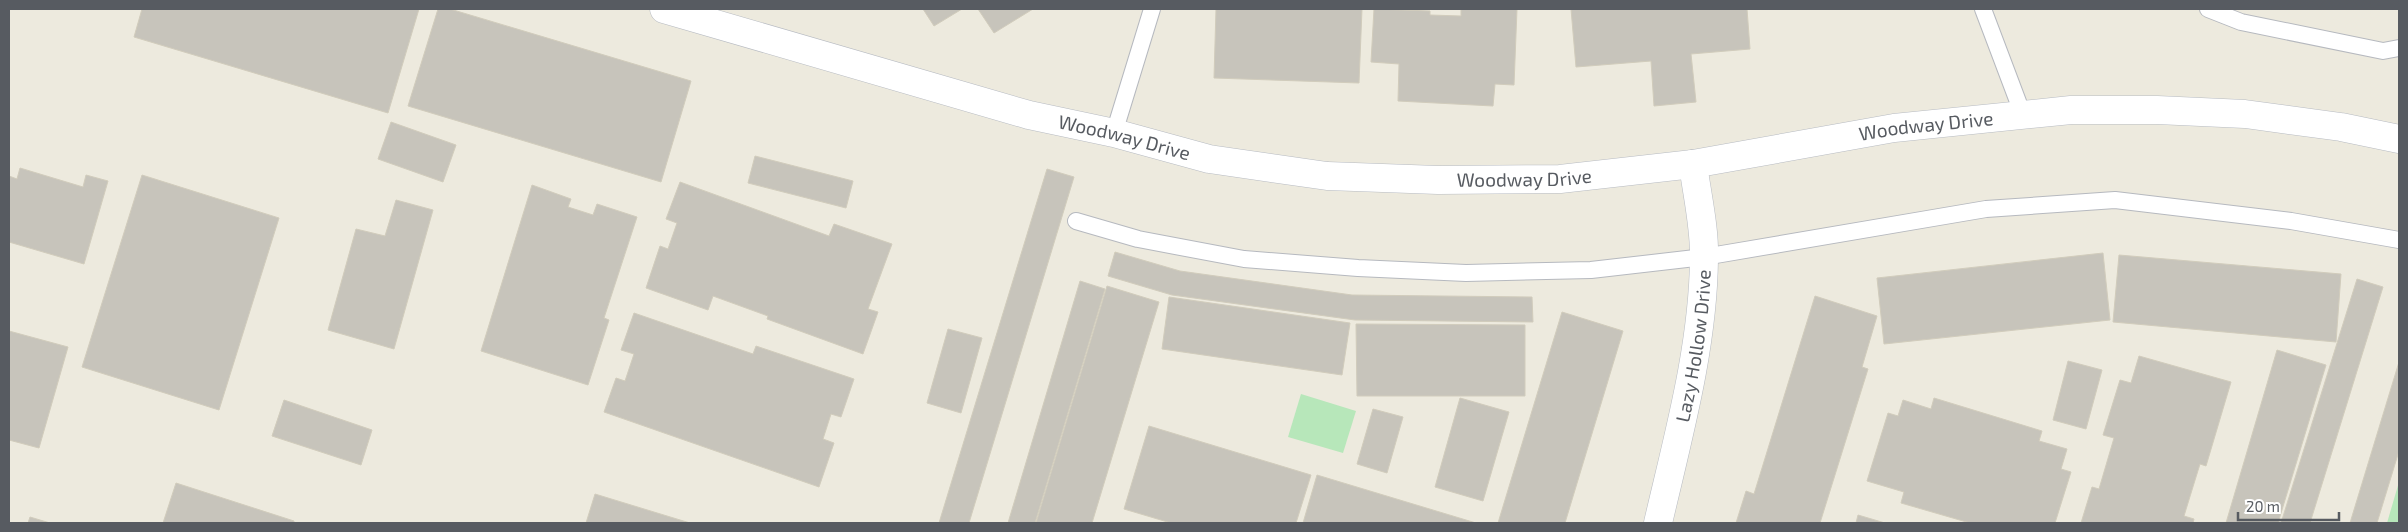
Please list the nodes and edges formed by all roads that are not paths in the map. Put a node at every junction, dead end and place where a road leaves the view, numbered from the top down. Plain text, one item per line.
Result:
1 (664, 9) edge
2 (1152, 9) edge
3 (1982, 9) edge
4 (2208, 9) edge
5 (2399, 48) edge
6 (2023, 115) junction
7 (1114, 133) junction
8 (2399, 138) edge
9 (1693, 164) junction
10 (1076, 221) dead end
11 (2399, 240) edge
12 (1704, 257) junction
13 (1658, 523) edge

1 - 7 street, Woodway Drive
2 - 7 lane
3 - 6 lane
4 - 5 lane
6 - 8 street, Woodway Drive
6 - 9 street, Woodway Drive
7 - 9 street, Woodway Drive
9 - 12 street, Lazy Hollow Drive
10 - 12 lane
11 - 12 lane
12 - 13 street, Lazy Hollow Drive

